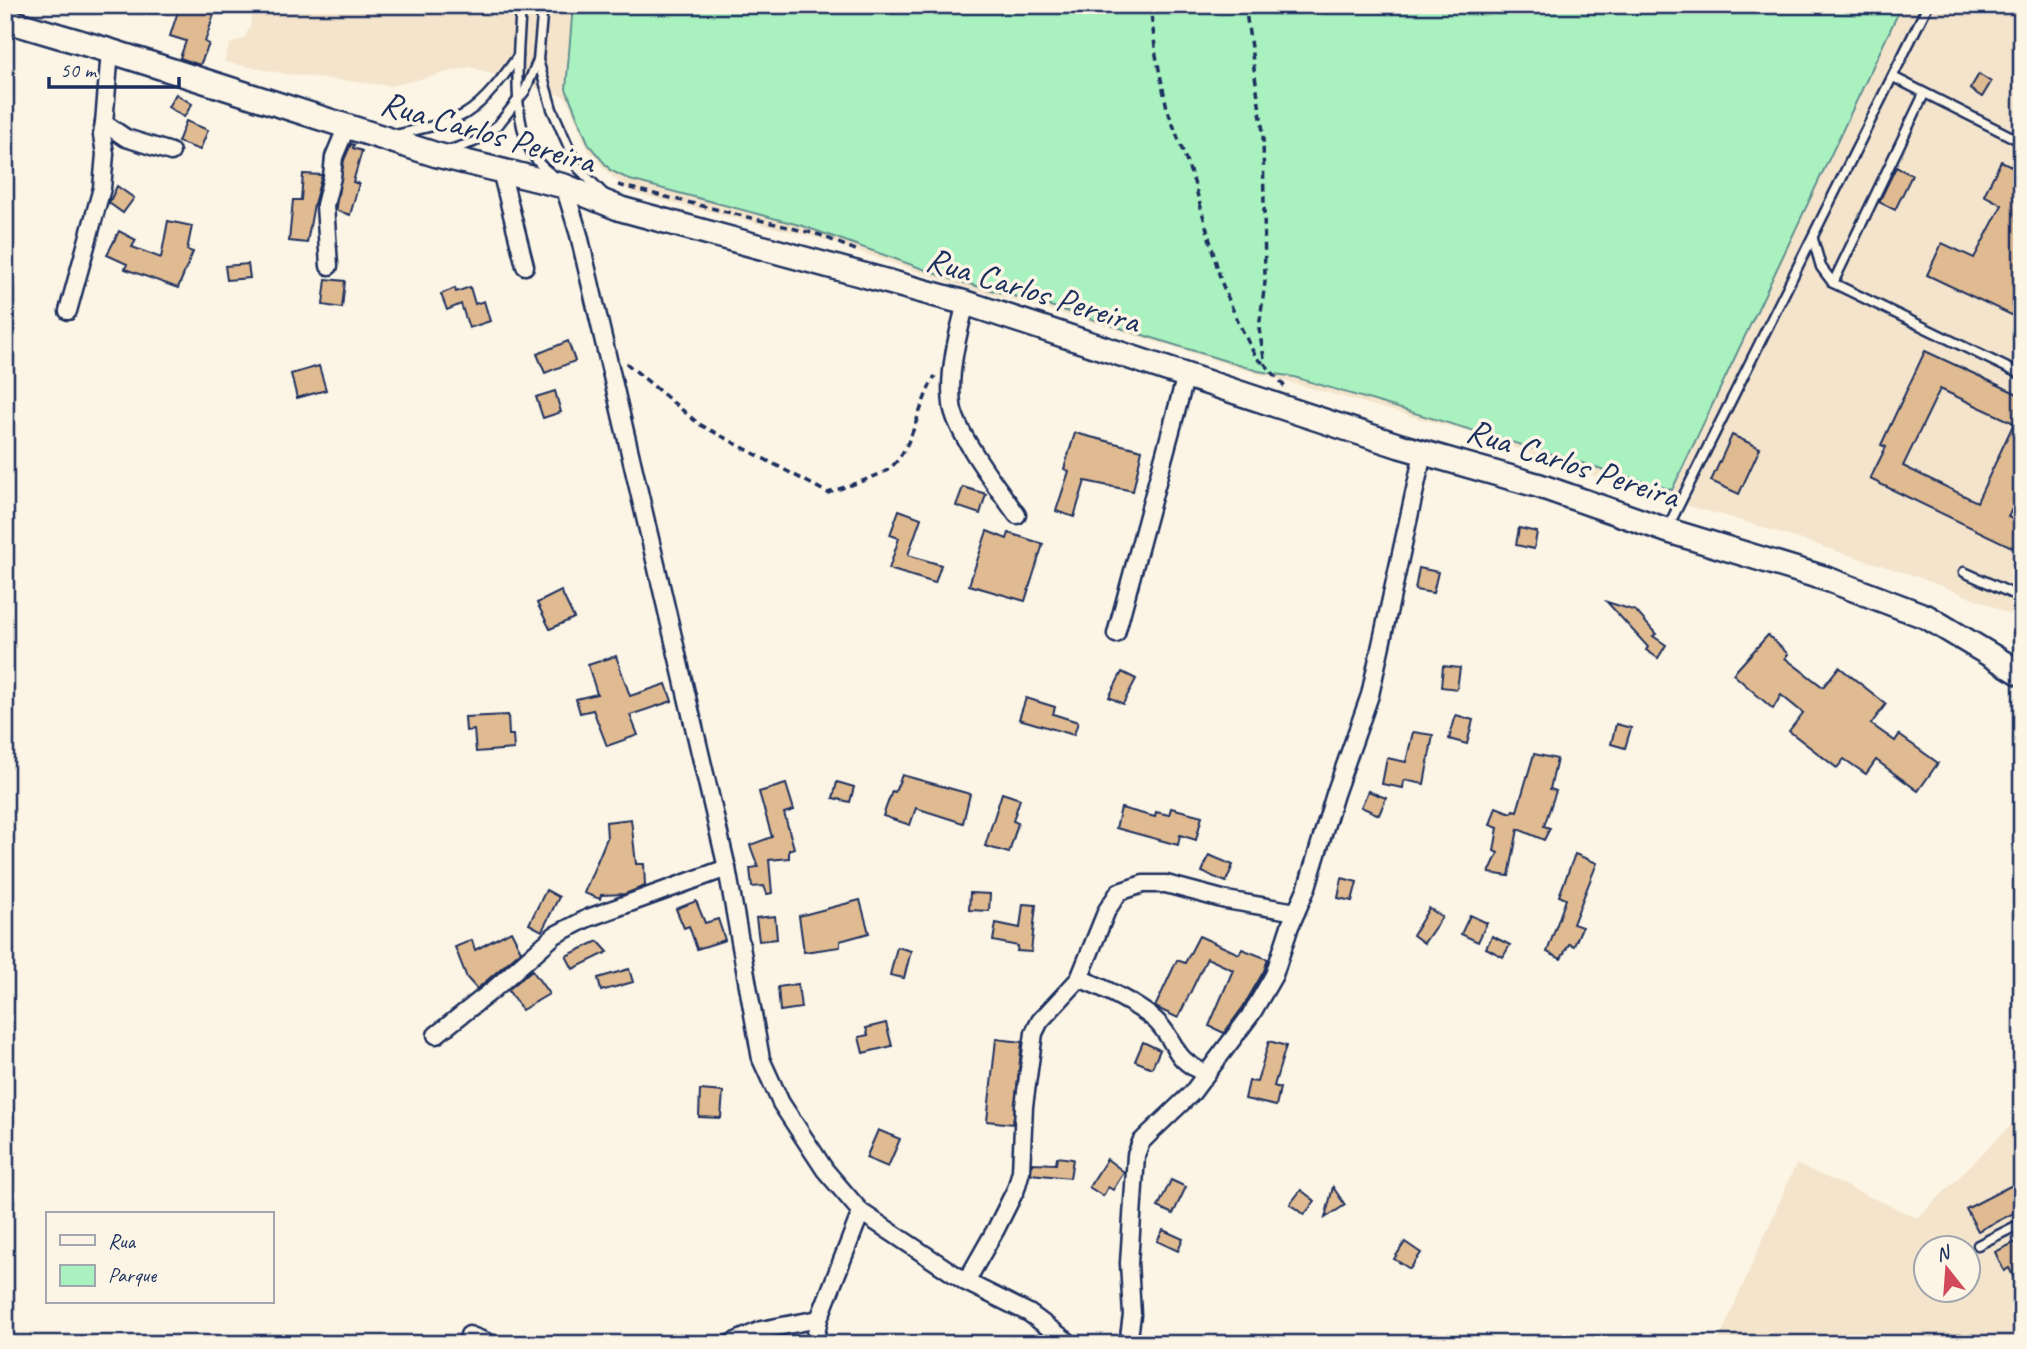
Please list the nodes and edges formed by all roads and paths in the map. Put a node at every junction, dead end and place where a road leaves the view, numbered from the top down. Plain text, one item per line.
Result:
1 (521, 5) edge
2 (543, 5) edge
3 (1150, 5) edge
4 (1245, 5) edge
5 (1928, 5) edge
6 (5, 20) edge
7 (110, 51) junction
8 (519, 56) junction
9 (538, 60) junction
10 (1893, 77) junction
11 (1924, 94) junction
12 (517, 102) junction
13 (104, 123) junction
14 (347, 126) junction
15 (383, 138) junction
16 (2022, 142) edge
17 (171, 152) dead end
18 (437, 155) junction
19 (501, 171) junction
20 (565, 186) junction
21 (621, 209) junction
22 (1813, 239) junction
23 (329, 266) dead end
24 (525, 266) dead end
25 (1833, 283) junction
26 (965, 303) junction
27 (68, 311) dead end
28 (603, 344) junction
29 (1265, 364) junction
30 (936, 374) dead end
31 (1186, 374) junction
32 (2022, 375) edge
33 (1287, 388) dead end
34 (1423, 453) junction
35 (1017, 515) dead end
36 (1666, 530) junction
37 (1964, 572) dead end
38 (2022, 598) edge
39 (1116, 634) dead end
40 (2022, 674) edge
41 (727, 868) junction
42 (1296, 912) junction
43 (1079, 979) junction
44 (436, 1035) dead end
45 (1206, 1074) junction
46 (861, 1212) junction
47 (2022, 1223) edge
48 (1982, 1243) edge
49 (966, 1282) junction
50 (819, 1319) junction
51 (469, 1335) dead end
52 (492, 1344) edge
53 (729, 1344) edge
54 (814, 1344) edge
55 (1071, 1344) edge
56 (1128, 1344) edge

1 - 8 lane
2 - 9 lane
3 - 29 path
4 - 29 path
5 - 10 lane
6 - 7 main road, Rua Carlos Pereira
7 - 13 street
7 - 14 main road, Rua Carlos Pereira
8 - 12 lane
8 - 15 lane
9 - 12 lane
9 - 21 lane
10 - 11 lane
10 - 22 lane
11 - 16 lane
11 - 25 lane
12 - 18 lane
12 - 20 lane
13 - 17 street
13 - 27 street
14 - 15 main road, Rua Carlos Pereira
14 - 23 street
15 - 18 main road, Rua Carlos Pereira
18 - 19 main road, Rua Carlos Pereira
19 - 20 main road, Rua Carlos Pereira
19 - 24 street
20 - 21 main road, Rua Carlos Pereira
20 - 28 street
21 - 26 main road, Rua Carlos Pereira
22 - 25 lane
22 - 36 lane
25 - 32 lane
26 - 31 main road, Rua Carlos Pereira
26 - 35 street
28 - 30 path
28 - 41 street
29 - 33 path
31 - 34 main road, Rua Carlos Pereira
31 - 39 street
34 - 36 main road, Rua Carlos Pereira
34 - 42 street
36 - 40 main road, Rua Carlos Pereira
37 - 38 lane
41 - 44 street
41 - 46 street
42 - 43 street
42 - 45 street
43 - 45 street
43 - 49 street
45 - 56 street
46 - 49 street
46 - 50 street
47 - 48 lane
49 - 55 street
50 - 53 street
50 - 54 street
51 - 52 street

